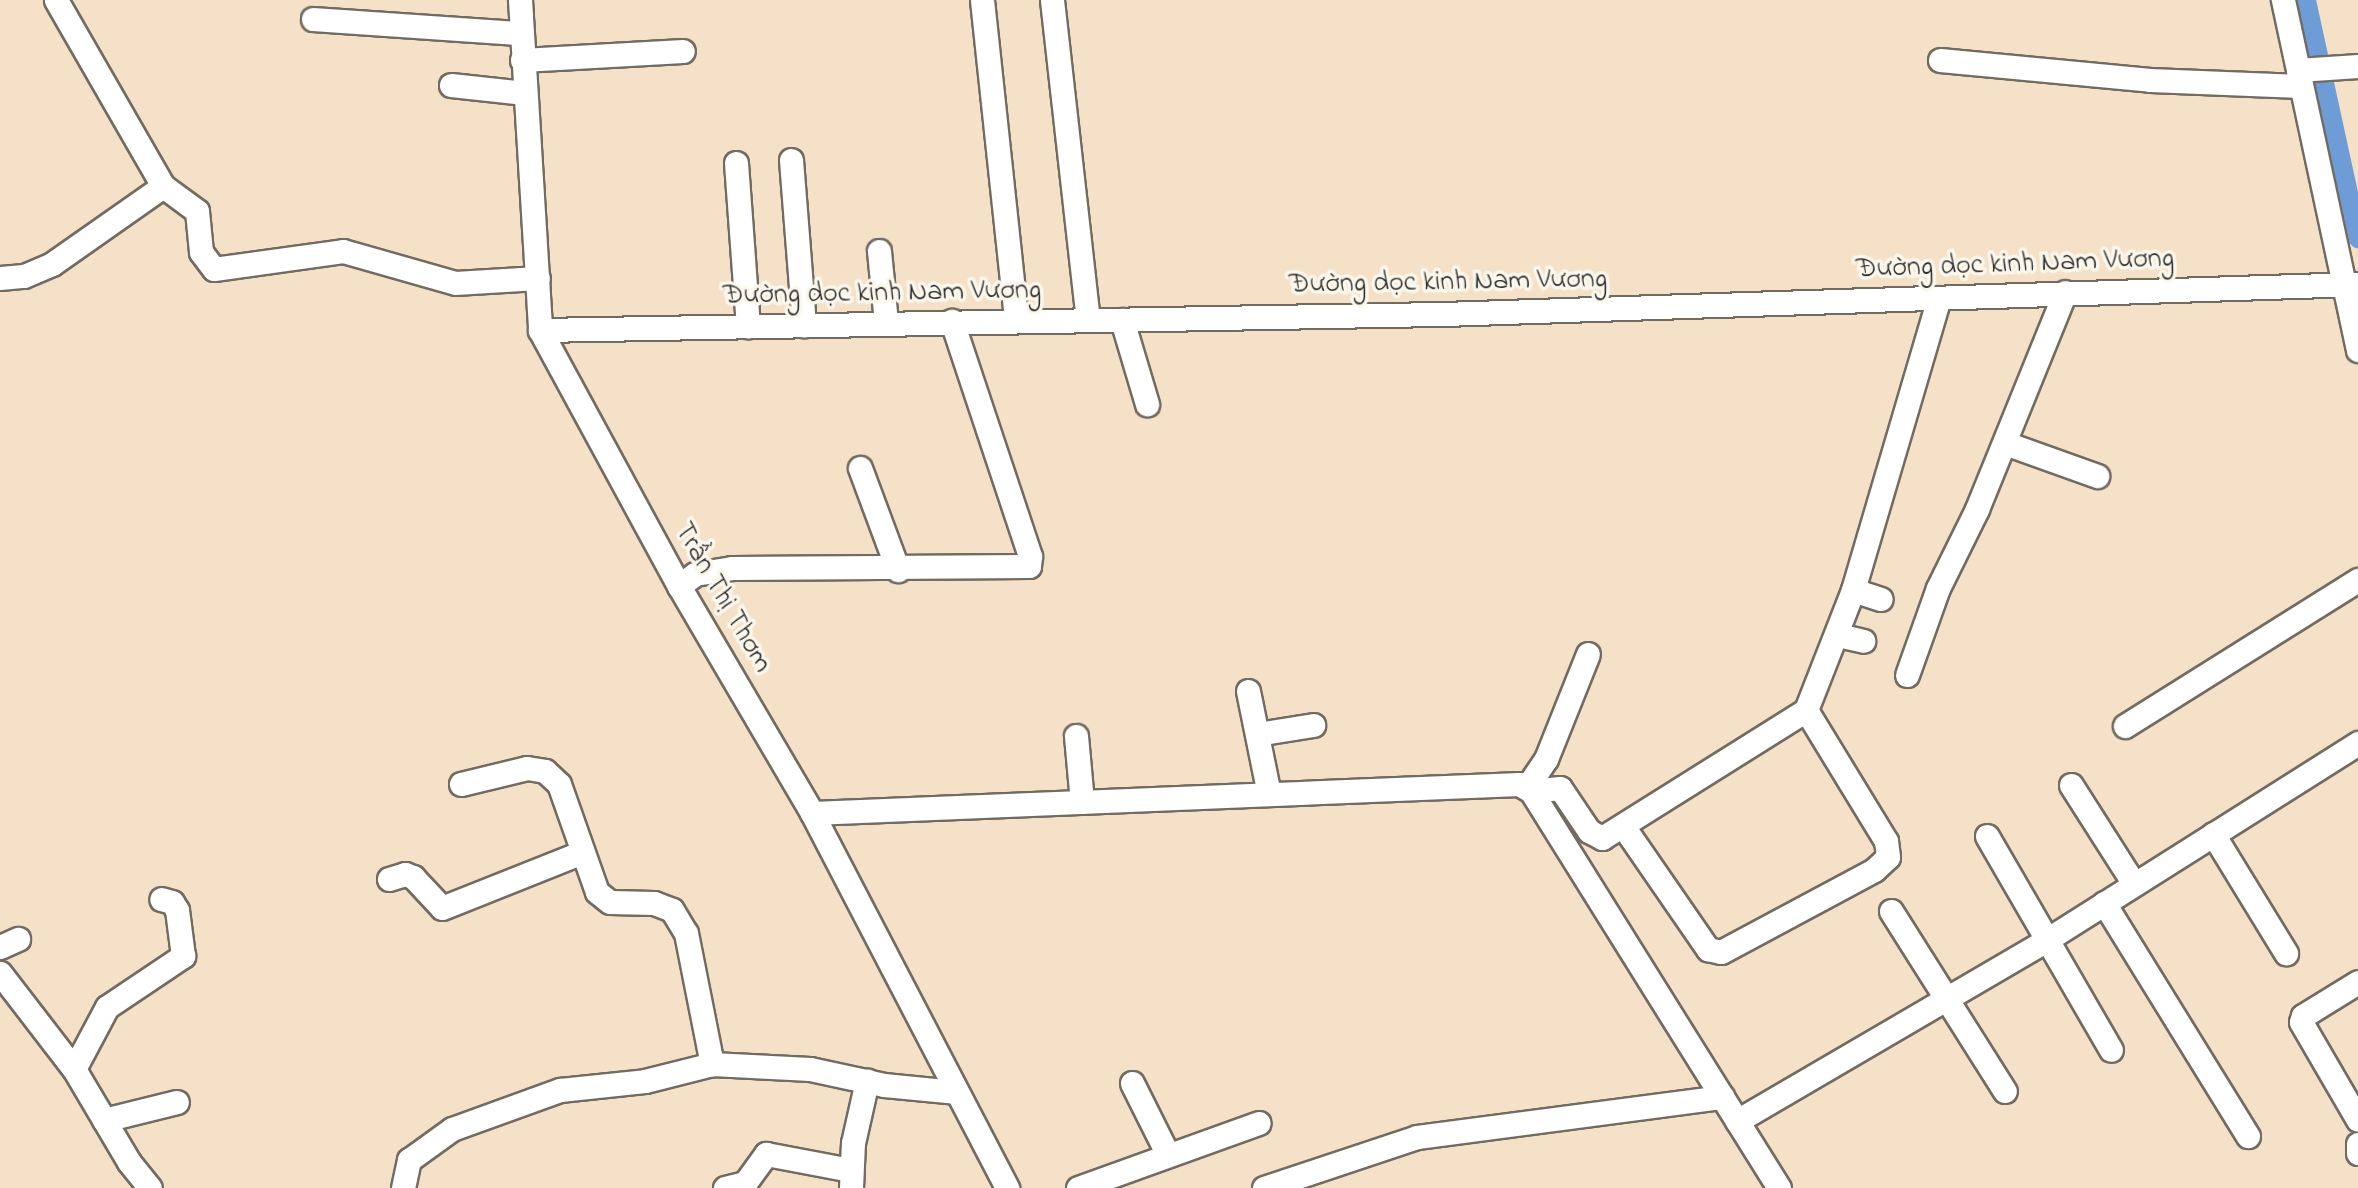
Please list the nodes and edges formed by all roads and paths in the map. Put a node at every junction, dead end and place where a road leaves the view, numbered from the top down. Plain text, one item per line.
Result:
1 (56, 0) edge
2 (520, 0) edge
3 (982, 0) edge
4 (1052, 0) edge
5 (2283, 0) edge
6 (313, 19) dead end
7 (521, 33) junction
8 (683, 51) dead end
9 (522, 60) junction
10 (1940, 60) dead end
11 (2358, 66) edge
12 (2311, 73) junction
13 (451, 85) dead end
14 (525, 93) junction
15 (791, 160) dead end
16 (736, 163) dead end
17 (163, 186) junction
18 (879, 251) dead end
19 (0, 278) edge
20 (538, 278) junction
21 (2352, 284) edge
22 (2065, 292) junction
23 (1939, 298) junction
24 (1016, 320) junction
25 (1088, 320) junction
26 (1122, 320) junction
27 (952, 321) junction
28 (886, 323) junction
29 (804, 325) junction
30 (748, 327) junction
31 (540, 330) junction
32 (2358, 350) edge
33 (1147, 404) dead end
34 (2005, 443) junction
35 (860, 468) dead end
36 (2097, 476) dead end
37 (898, 570) junction
38 (2358, 580) edge
39 (679, 586) junction
40 (1853, 590) junction
41 (1881, 599) dead end
42 (1838, 635) junction
43 (1863, 641) dead end
44 (1588, 654) dead end
45 (1907, 675) dead end
46 (1248, 691) dead end
47 (1806, 710) junction
48 (1313, 725) dead end
49 (2125, 726) dead end
50 (1257, 734) junction
51 (1076, 736) dead end
52 (2358, 743) edge
53 (461, 784) dead end
54 (2071, 785) dead end
55 (1529, 789) junction
56 (1269, 793) junction
57 (1082, 802) junction
58 (811, 813) junction
59 (1623, 826) junction
60 (2213, 834) junction
61 (1987, 836) dead end
62 (580, 853) junction
63 (389, 879) dead end
64 (2134, 884) junction
65 (161, 899) dead end
66 (2104, 903) junction
67 (1891, 911) dead end
68 (2048, 939) junction
69 (2286, 953) dead end
70 (0, 973) edge
71 (2358, 982) edge
72 (1946, 1001) junction
73 (2111, 1050) dead end
74 (712, 1064) junction
75 (74, 1069) junction
76 (867, 1081) junction
77 (1132, 1083) dead end
78 (2004, 1091) dead end
79 (955, 1093) junction
80 (1722, 1097) junction
81 (177, 1102) dead end
82 (104, 1120) junction
83 (2358, 1120) edge
84 (1737, 1121) junction
85 (1259, 1123) dead end
86 (2248, 1136) dead end
87 (2358, 1144) edge
88 (2358, 1153) edge
89 (1168, 1155) junction
90 (851, 1179) edge
91 (149, 1188) edge
92 (403, 1188) edge
93 (725, 1188) edge
94 (1007, 1188) edge
95 (1078, 1188) edge
96 (1264, 1188) edge
97 (1779, 1188) edge

1 - 17 street
2 - 7 street, Trần Thị Thơm
3 - 24 street
4 - 25 street
5 - 12 street
6 - 7 street
7 - 9 street, Trần Thị Thơm
8 - 9 street
9 - 14 street, Trần Thị Thơm
10 - 12 street
11 - 12 street
12 - 21 street
13 - 14 street
14 - 20 street, Trần Thị Thơm
15 - 29 street
16 - 30 street
17 - 19 street
17 - 20 street
18 - 28 street
20 - 31 street, Trần Thị Thơm
21 - 22 street, Đường dọc kinh Nam Vương
21 - 32 street
22 - 23 street, Đường dọc kinh Nam Vương
22 - 34 street
23 - 26 street, Đường dọc kinh Nam Vương
23 - 40 street
24 - 25 street, Đường dọc kinh Nam Vương
24 - 27 street, Đường dọc kinh Nam Vương
25 - 26 street, Đường dọc kinh Nam Vương
26 - 33 street
27 - 28 street, Đường dọc kinh Nam Vương
27 - 37 street
28 - 29 street, Đường dọc kinh Nam Vương
29 - 30 street, Đường dọc kinh Nam Vương
30 - 31 street, Đường dọc kinh Nam Vương
31 - 39 street, Trần Thị Thơm
34 - 36 street
34 - 45 street
35 - 37 street
37 - 39 street
38 - 49 street
39 - 58 street, Trần Thị Thơm
40 - 41 street
40 - 42 street
42 - 43 street
42 - 47 street
44 - 55 street
46 - 50 street
47 - 59 street
47 - 59 street
48 - 50 street
50 - 56 street
51 - 57 street
52 - 60 street
53 - 62 street
54 - 64 street
55 - 56 street
55 - 59 street
55 - 80 street
56 - 57 street
57 - 58 street
58 - 79 street, Trần Thị Thơm
60 - 64 street
60 - 69 street
61 - 68 street
62 - 63 street
62 - 74 street
64 - 66 street
65 - 75 street
66 - 68 street
66 - 86 street
67 - 72 street
68 - 72 street
68 - 73 street
70 - 75 street
71 - 83 street
72 - 78 street
72 - 84 street
74 - 76 street
74 - 92 street
75 - 82 street
76 - 79 street
76 - 90 street
77 - 89 street
79 - 94 street, Trần Thị Thơm
80 - 84 street
80 - 96 street
81 - 82 street
82 - 91 street
84 - 97 street
85 - 89 street
87 - 88 street
89 - 95 street
90 - 93 street

